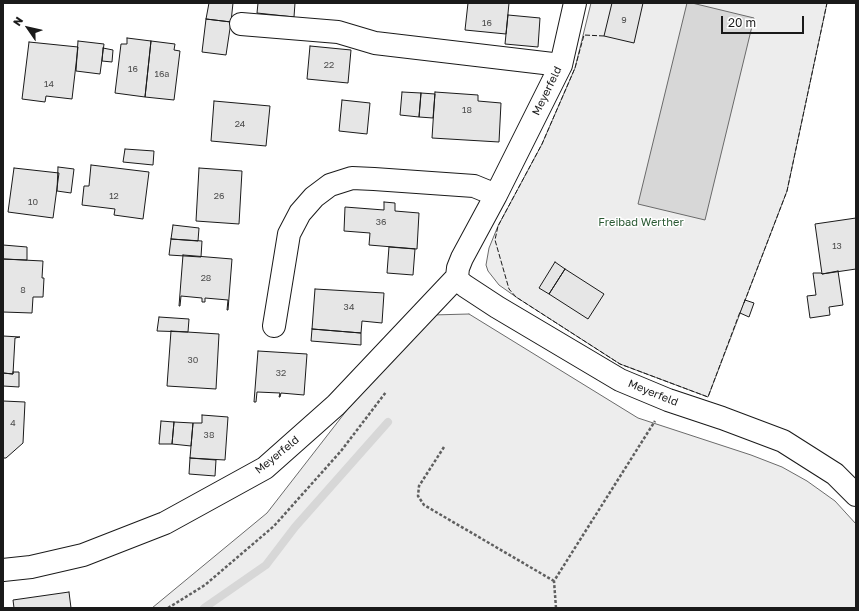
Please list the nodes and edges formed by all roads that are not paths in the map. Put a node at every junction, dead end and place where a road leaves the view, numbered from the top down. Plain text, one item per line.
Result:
1 (575, 3) edge
2 (241, 24) dead end
3 (560, 65) junction
4 (496, 195) junction
5 (457, 277) junction
6 (274, 326) dead end
7 (856, 495) edge
8 (3, 570) edge

1 - 3 street, Meyerfeld
2 - 3 street
3 - 4 street, Meyerfeld
4 - 5 street, Meyerfeld
4 - 6 street
5 - 7 street, Meyerfeld
5 - 8 street, Meyerfeld

